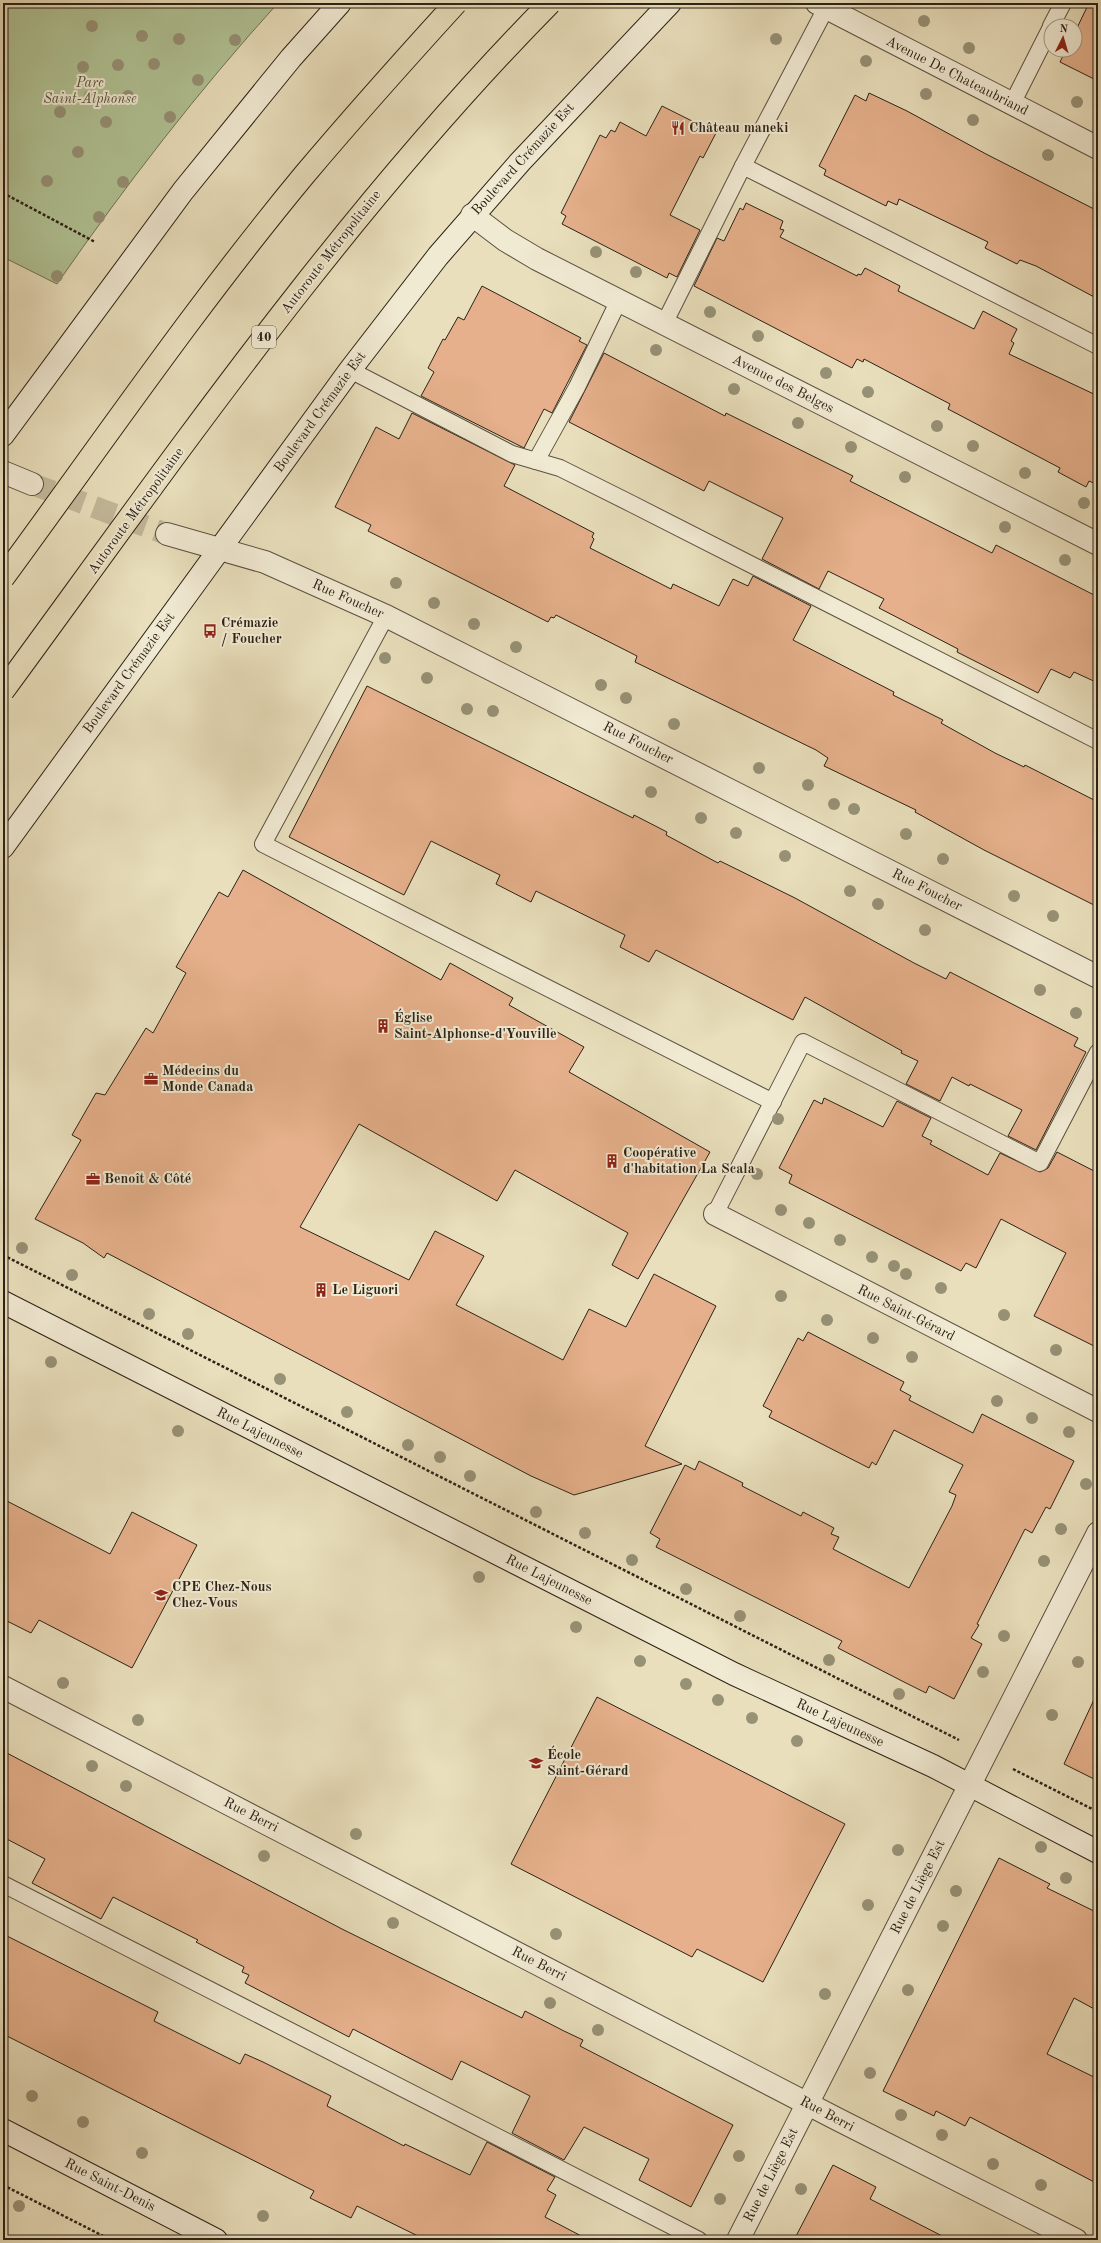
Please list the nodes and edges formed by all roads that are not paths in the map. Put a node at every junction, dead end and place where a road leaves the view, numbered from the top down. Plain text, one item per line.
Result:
1 (340, 3) edge
2 (456, 3) edge
3 (550, 3) edge
4 (670, 3) edge
5 (1063, 3) edge
6 (821, 5) edge
7 (1055, 18) edge
8 (1043, 42) edge
9 (1012, 104) junction
10 (1098, 148) edge
11 (743, 166) junction
12 (472, 215) junction
13 (619, 300) junction
14 (664, 324) junction
15 (1098, 346) edge
16 (350, 370) junction
17 (3, 435) edge
18 (536, 461) junction
19 (3, 472) edge
20 (32, 484) tunnel mouth
21 (167, 534) tunnel mouth
22 (1098, 544) edge
23 (219, 549) junction
24 (3, 578) edge
25 (386, 616) junction
26 (3, 691) edge
27 (1098, 741) edge
28 (3, 847) edge
29 (1098, 977) edge
30 (1098, 1052) edge
31 (772, 1102) junction
32 (715, 1214) joint
33 (3, 1302) edge
34 (1098, 1411) edge
35 (1098, 1533) edge
36 (3, 1687) edge
37 (970, 1785) junction
38 (1098, 1852) edge
39 (3, 1884) edge
40 (808, 2103) junction
41 (3, 2130) edge
42 (216, 2240) edge
43 (699, 2240) edge
44 (738, 2240) edge
45 (1076, 2240) edge

1 - 17 street
2 - 24 highway, bridge
3 - 26 highway, Autoroute Métropolitaine / 40, bridge
4 - 12 street, Boulevard Crémazie Est
5 - 7 lane
6 - 9 street, Avenue De Chateaubriand
6 - 11 lane
8 - 9 lane
9 - 10 street, Avenue De Chateaubriand
11 - 14 lane
11 - 15 lane
12 - 13 street, Avenue des Belges
12 - 16 street, Boulevard Crémazie Est
13 - 14 street, Avenue des Belges
13 - 18 lane
14 - 22 street, Avenue des Belges
16 - 18 lane
16 - 23 street, Boulevard Crémazie Est
18 - 27 lane
19 - 20 street
21 - 23 street, Rue Foucher
23 - 25 street, Rue Foucher
23 - 28 street, Boulevard Crémazie Est
25 - 29 street, Rue Foucher
25 - 31 lane
30 - 31 lane
31 - 32 lane
32 - 34 street, Rue Saint-Gérard
33 - 37 street, Rue Lajeunesse
35 - 37 street, Rue de Liège Est
36 - 40 street, Rue Berri
37 - 38 street, Rue Lajeunesse
37 - 40 street, Rue de Liège Est
39 - 43 lane
40 - 44 street, Rue de Liège Est
40 - 45 street, Rue Berri
41 - 42 street, Rue Saint-Denis

